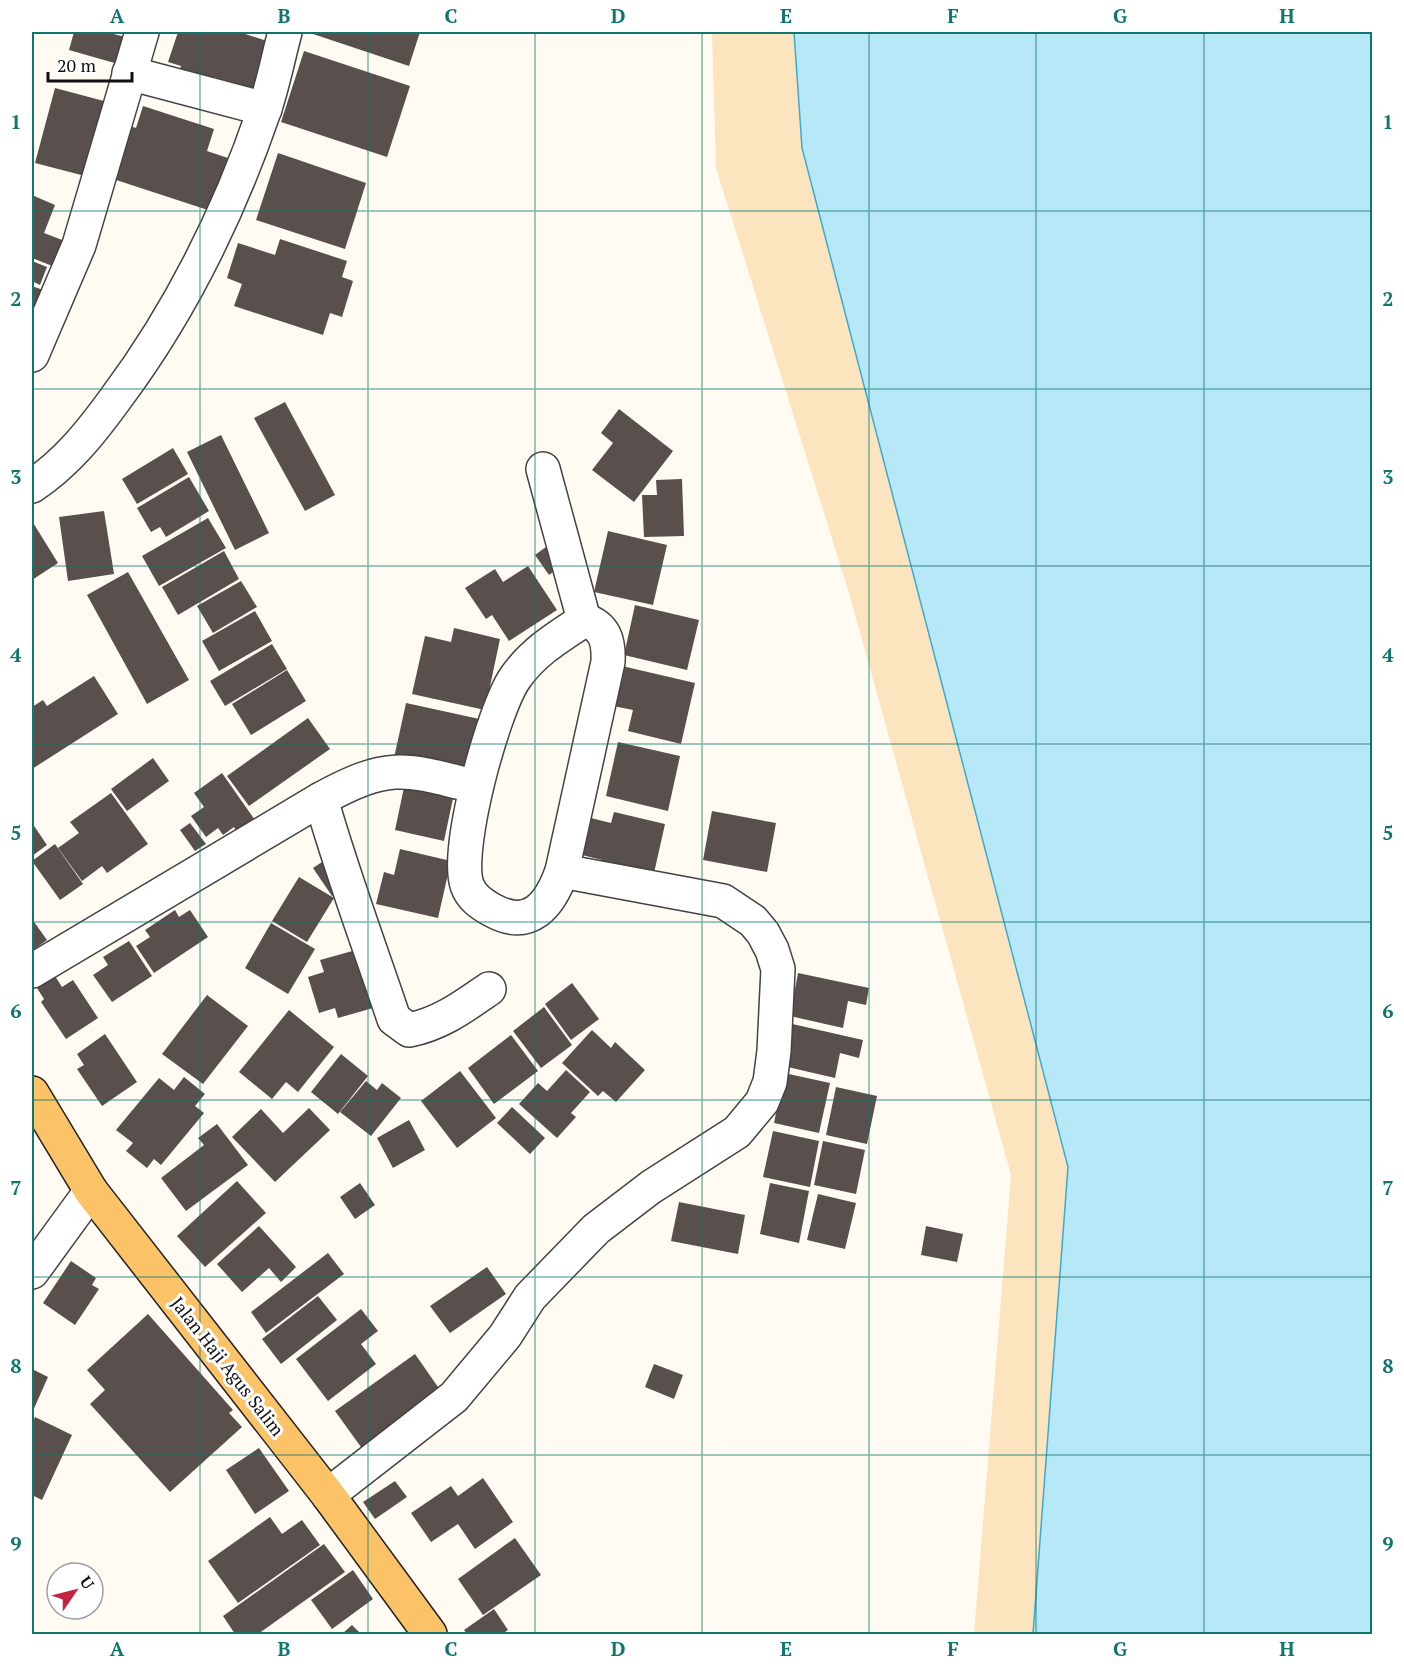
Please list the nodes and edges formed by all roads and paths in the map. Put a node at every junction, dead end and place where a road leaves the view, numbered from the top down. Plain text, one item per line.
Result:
1 (142, 32) edge
2 (285, 32) edge
3 (129, 73) junction
4 (265, 109) junction
5 (32, 355) edge
6 (543, 469) dead end
7 (32, 486) edge
8 (584, 620) junction
9 (476, 788) junction
10 (321, 799) junction
11 (562, 872) junction
12 (32, 971) edge
13 (489, 989) dead end
14 (32, 1093) edge
15 (91, 1191) junction
16 (32, 1272) edge
17 (328, 1495) junction
18 (430, 1635) edge

1 - 3 street
2 - 4 street
3 - 4 street
3 - 5 street
4 - 7 street
6 - 8 street
8 - 9 street
8 - 11 street
9 - 10 street
9 - 11 street
10 - 12 street
10 - 13 street
11 - 17 street
14 - 15 main road, Jalan Haji Agus Salim
15 - 16 street
15 - 17 main road, Jalan Haji Agus Salim
17 - 18 main road, Jalan Haji Agus Salim

